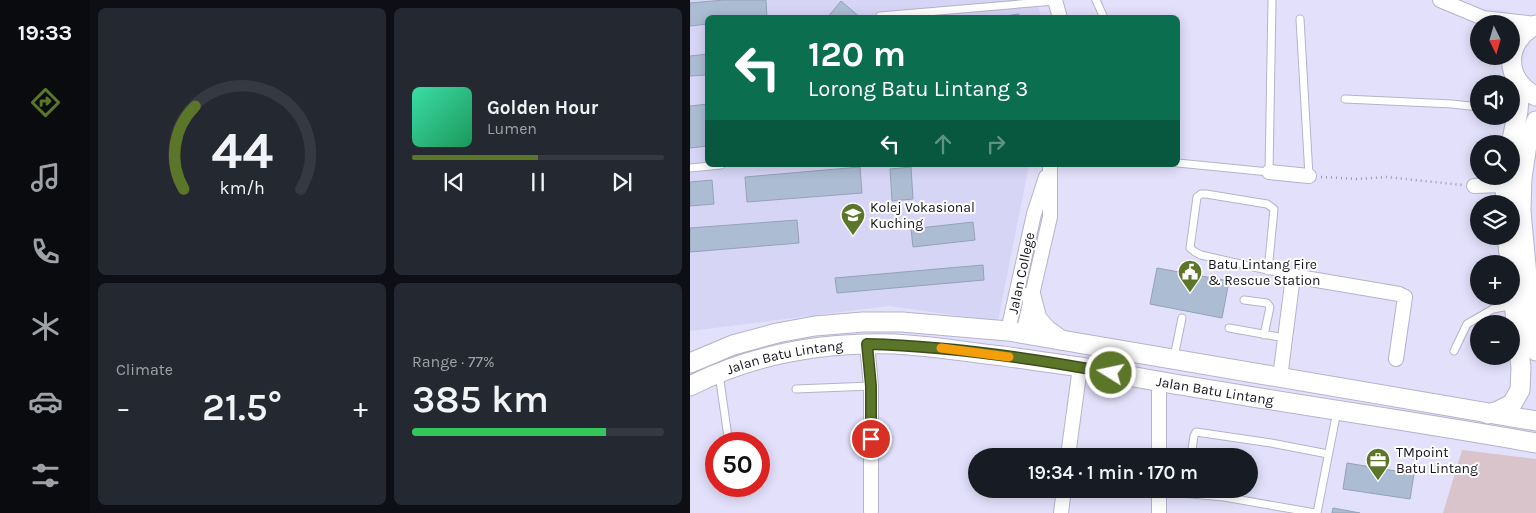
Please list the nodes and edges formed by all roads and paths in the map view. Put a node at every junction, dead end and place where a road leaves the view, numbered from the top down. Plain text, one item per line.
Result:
1 (1055, 0) edge
2 (1096, 0) edge
3 (1272, 0) edge
4 (1440, 0) edge
5 (972, 4) edge
6 (888, 15) edge
7 (1059, 15) edge
8 (1103, 15) edge
9 (1473, 15) edge
10 (1300, 19) dead end
11 (1520, 24) edge
12 (1536, 25) edge
13 (1520, 36) edge
14 (1520, 85) edge
15 (1536, 96) edge
16 (1345, 99) dead end
17 (1470, 106) edge
18 (1536, 121) edge
19 (1180, 163) edge
20 (705, 167) edge
21 (1048, 167) edge
22 (1049, 167) edge
23 (690, 168) edge
24 (1269, 172) junction
25 (1309, 176) junction
26 (1479, 185) edge
27 (1474, 186) joint
28 (1034, 214) junction
29 (1050, 217) junction
30 (1268, 271) junction
31 (1294, 276) junction
32 (1031, 296) junction
33 (1244, 300) dead end
34 (1526, 300) edge
35 (1182, 318) dead end
36 (1229, 328) dead end
37 (1264, 335) junction
38 (1014, 337) junction
39 (1286, 338) junction
40 (1063, 341) junction
41 (867, 344) junction
42 (945, 348) junction
43 (1454, 351) dead end
44 (1536, 351) edge
45 (1396, 359) dead end
46 (1173, 360) junction
47 (690, 363) edge
48 (1057, 364) junction
49 (1080, 367) junction
50 (719, 374) junction
51 (1280, 378) junction
52 (1158, 382) junction
53 (690, 386) edge
54 (871, 386) junction
55 (796, 388) dead end
56 (1337, 411) junction
57 (1488, 414) junction
58 (1536, 421) edge
59 (727, 432) edge
60 (1536, 443) edge
61 (1069, 448) edge
62 (1159, 448) edge
63 (1192, 448) edge
64 (1328, 454) junction
65 (1063, 498) edge
66 (1159, 498) edge
67 (1230, 498) edge
68 (871, 511) dead end
69 (1061, 513) edge
70 (1159, 513) edge
71 (1316, 513) edge

1 - 5 lane
1 - 7 street
2 - 8 lane
3 - 24 lane
4 - 9 street
5 - 6 lane
10 - 25 lane
11 - 12 street
12 - 13 main road
14 - 15 main road
16 - 17 lane
18 - 34 main road
19 - 24 lane
20 - 23 lane
21 - 28 street, Jalan College
22 - 29 street
24 - 25 street
25 - 27 path
26 - 27 street
28 - 29 street, Jalan College
28 - 38 street, Jalan College
29 - 32 street
30 - 30 lane
30 - 31 lane
31 - 39 street
31 - 45 street
32 - 38 street
32 - 40 main road
33 - 37 lane
34 - 43 lane
34 - 44 main road
34 - 57 main road
35 - 46 lane
36 - 37 lane
37 - 39 lane
38 - 40 main road, Jalan Batu Lintang
38 - 42 main road
38 - 47 main road, Jalan Batu Lintang
38 - 48 main road
39 - 51 street
40 - 46 main road, Jalan Batu Lintang
41 - 42 main road, Jalan Batu Lintang
41 - 50 main road, Jalan Batu Lintang
41 - 54 street
42 - 48 main road, Jalan Batu Lintang
46 - 51 main road, Jalan Batu Lintang
48 - 49 main road, Jalan Batu Lintang
49 - 52 main road, Jalan Batu Lintang
49 - 61 street
50 - 53 main road, Jalan Batu Lintang
50 - 59 lane
51 - 57 main road, Jalan Batu Lintang
52 - 56 main road, Jalan Batu Lintang
52 - 62 street
54 - 55 lane
54 - 68 street
56 - 60 main road, Jalan Batu Lintang
56 - 64 lane
57 - 58 main road, Jalan Batu Lintang
63 - 64 lane
64 - 71 lane
65 - 69 street
66 - 70 street
67 - 71 lane

